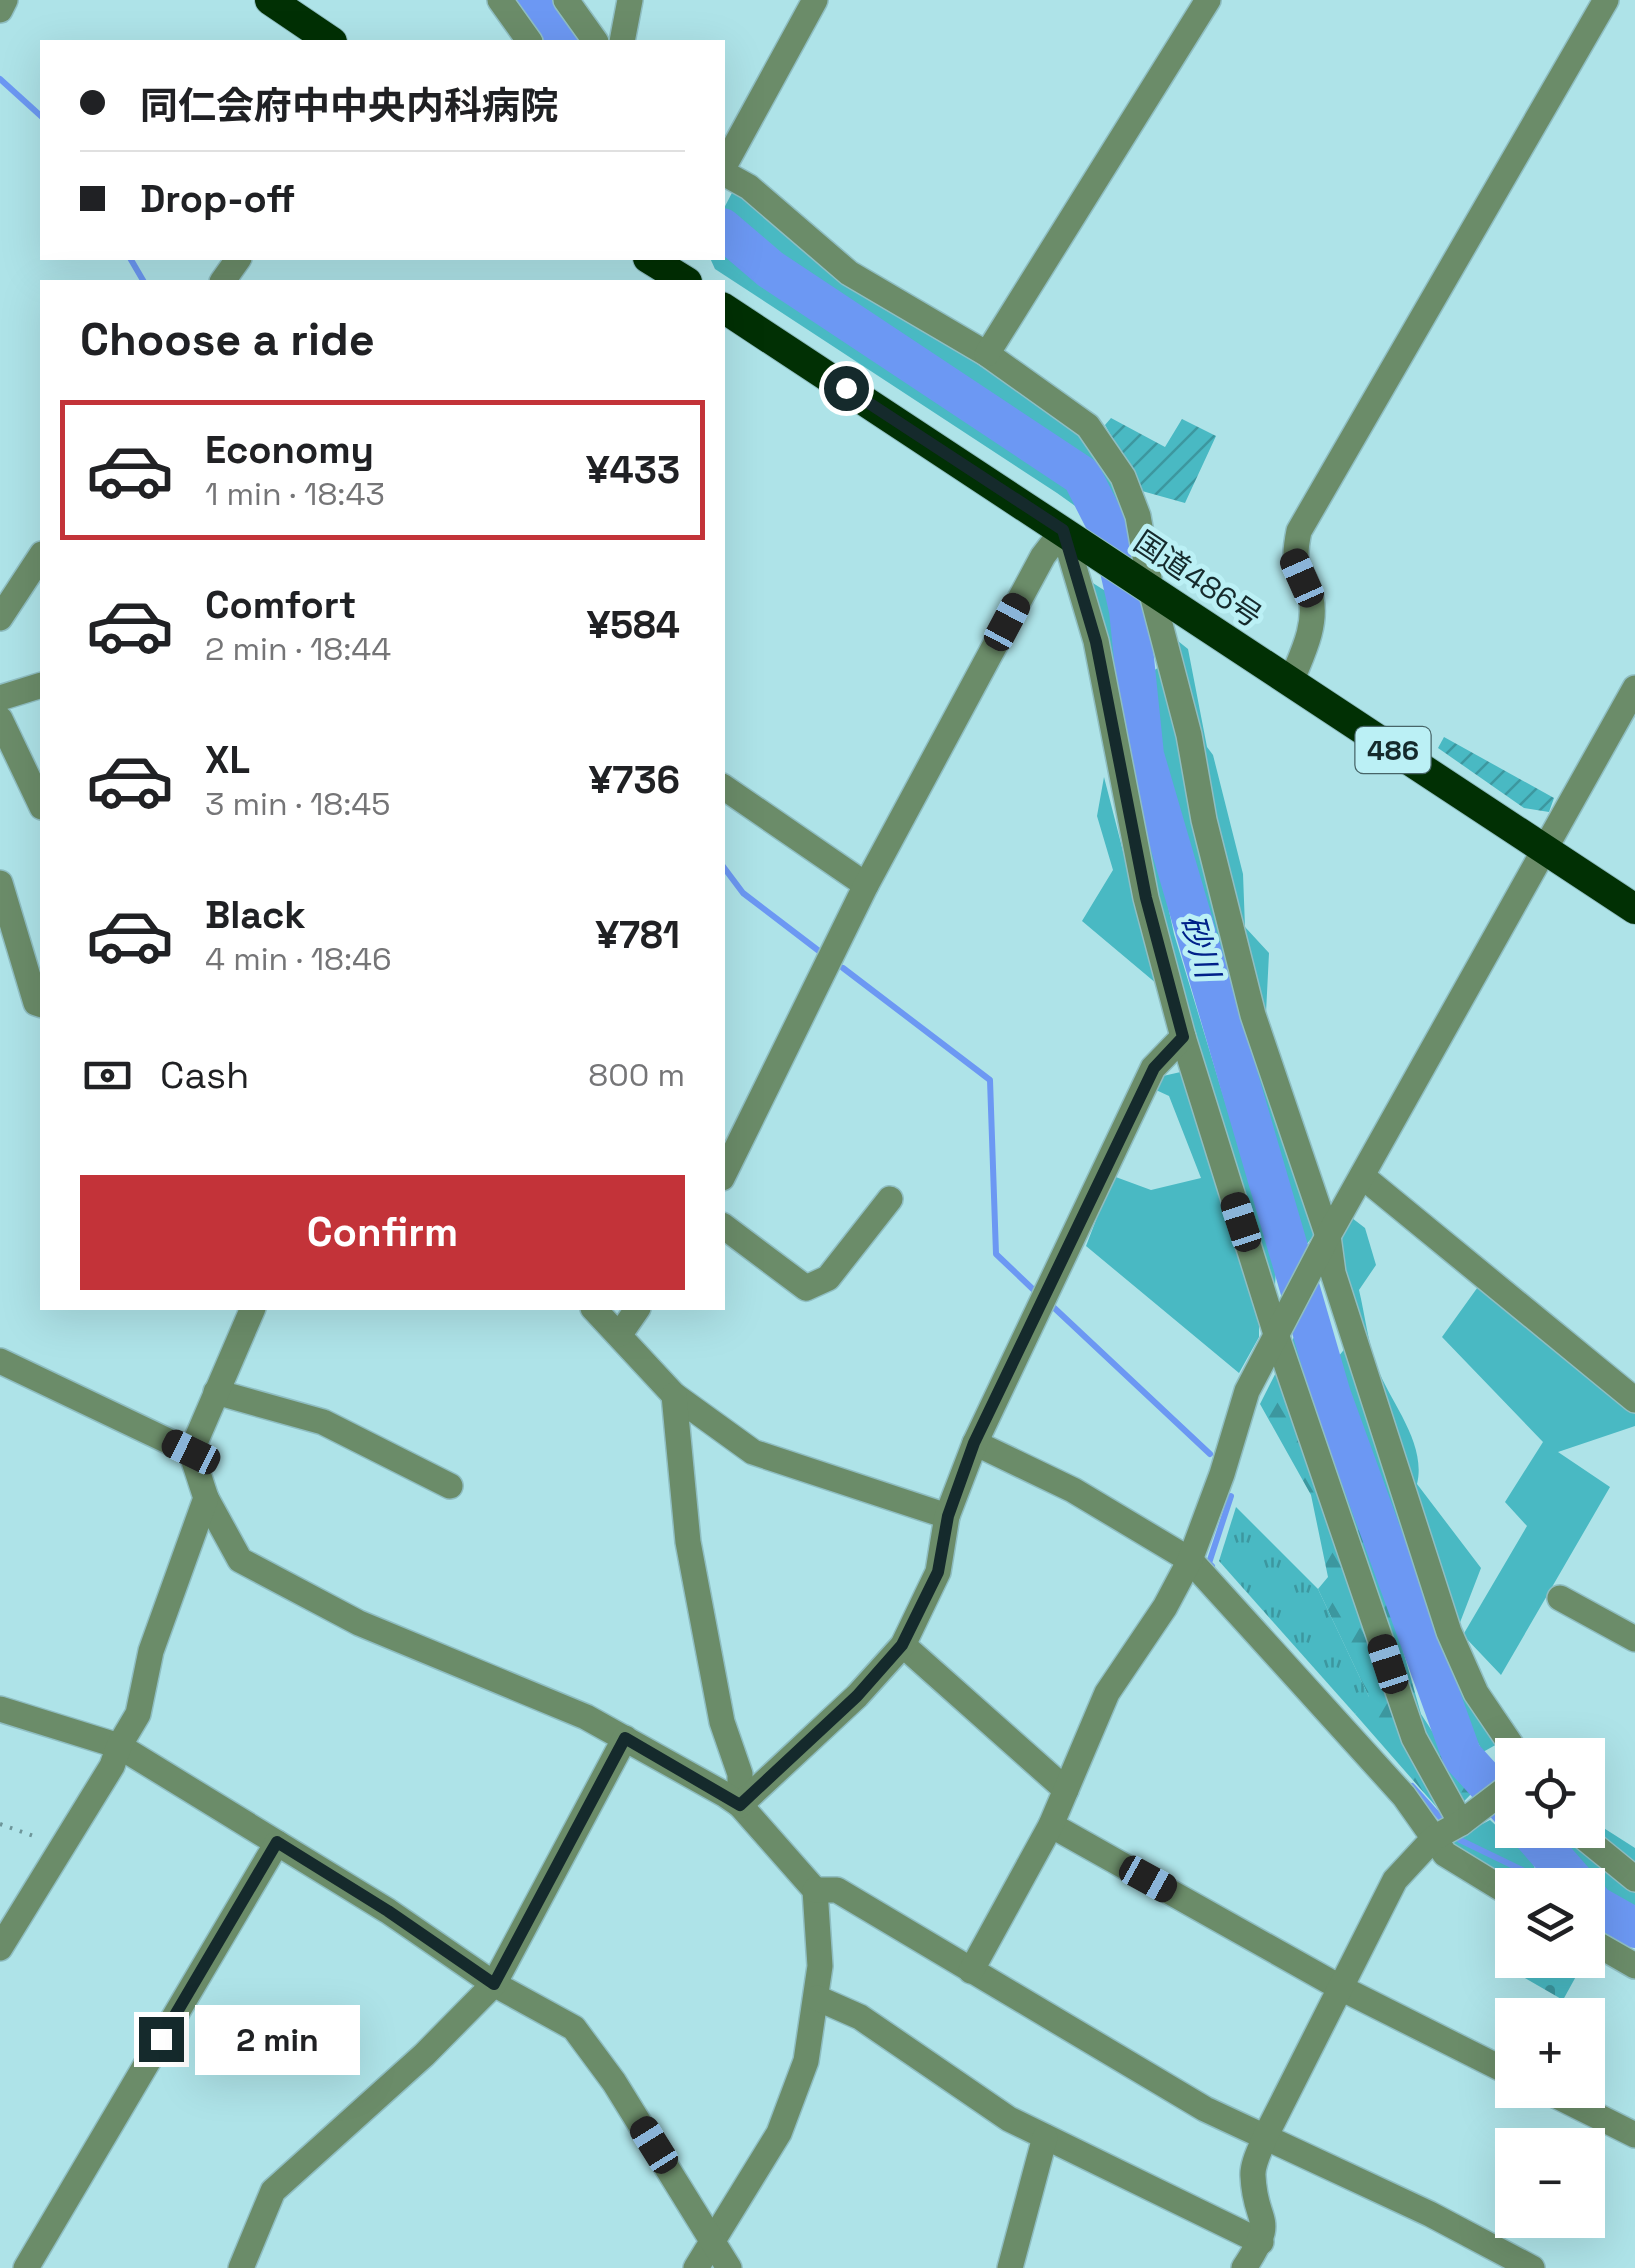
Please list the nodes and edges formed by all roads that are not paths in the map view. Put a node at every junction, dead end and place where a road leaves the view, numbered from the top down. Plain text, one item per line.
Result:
1 (5, 0) edge
2 (270, 0) edge
3 (500, 0) edge
4 (566, 0) edge
5 (630, 0) edge
6 (816, 0) edge
7 (1208, 0) edge
8 (1606, 0) edge
9 (0, 10) edge
10 (329, 40) edge
11 (529, 40) edge
12 (595, 40) edge
13 (622, 40) edge
14 (725, 166) edge
15 (725, 173) edge
16 (725, 309) edge
17 (986, 354) junction
18 (1074, 537) junction
19 (40, 557) edge
20 (1151, 590) junction
21 (0, 618) edge
22 (1291, 682) junction
23 (40, 686) edge
24 (1635, 688) edge
25 (0, 698) edge
26 (0, 719) edge
27 (725, 788) edge
28 (40, 803) edge
29 (1546, 850) junction
30 (0, 883) edge
31 (866, 885) junction
32 (1635, 909) edge
33 (40, 1004) edge
34 (1183, 1037) junction
35 (725, 1172) edge
36 (1362, 1176) junction
37 (890, 1199) dead end
38 (725, 1226) edge
39 (1328, 1236) junction
40 (252, 1310) edge
41 (595, 1310) edge
42 (637, 1310) edge
43 (620, 1334) junction
44 (1276, 1334) junction
45 (0, 1362) edge
46 (216, 1392) junction
47 (674, 1396) junction
48 (1635, 1400) edge
49 (974, 1443) junction
50 (191, 1452) junction
51 (450, 1486) dead end
52 (206, 1498) junction
53 (948, 1516) junction
54 (1190, 1560) junction
55 (1560, 1598) dead end
56 (1635, 1639) edge
57 (902, 1645) junction
58 (0, 1709) edge
59 (625, 1738) junction
60 (1506, 1738) edge
61 (120, 1746) junction
62 (1066, 1790) junction
63 (1495, 1797) edge
64 (740, 1805) junction
65 (1461, 1824) junction
66 (1051, 1825) junction
67 (1434, 1838) junction
68 (277, 1842) junction
69 (1597, 1848) edge
70 (1635, 1879) edge
71 (1495, 1884) edge
72 (815, 1890) junction
73 (0, 1948) edge
74 (1605, 1949) edge
75 (1635, 1966) edge
76 (971, 1971) junction
77 (494, 1984) junction
78 (1341, 1988) junction
79 (817, 1998) junction
80 (1495, 2065) edge
81 (1580, 2108) edge
82 (1635, 2135) edge
83 (1045, 2137) junction
84 (1265, 2137) junction
85 (713, 2240) junction
86 (1261, 2242) junction
87 (26, 2268) edge
88 (241, 2268) edge
89 (696, 2268) edge
90 (729, 2268) edge
91 (1010, 2268) edge
92 (1244, 2268) edge
93 (1532, 2268) edge

1 - 9 street
2 - 10 highway
3 - 11 street
4 - 12 street
5 - 13 street
6 - 14 street
7 - 17 street
8 - 22 street
15 - 17 street
16 - 18 highway, 国道486号 / 486
17 - 20 street
18 - 20 highway, 国道486号 / 486
18 - 31 street
18 - 34 street
19 - 21 street
20 - 22 highway, 国道486号 / 486
20 - 39 street
22 - 29 highway, 国道486号 / 486
23 - 25 street
24 - 29 street
26 - 28 street
27 - 31 street
29 - 32 highway, 国道486号 / 486
29 - 36 street
30 - 33 street
31 - 35 street
34 - 44 street
34 - 49 street
36 - 39 street
36 - 48 street
37 - 38 street
39 - 44 street
39 - 60 street
40 - 46 street
41 - 43 street
42 - 43 street
43 - 47 street
44 - 54 street
44 - 65 street
45 - 50 street
46 - 50 street
46 - 51 street
47 - 53 street
47 - 64 street
49 - 53 street
49 - 54 street
50 - 52 street
52 - 59 street
52 - 61 street
53 - 57 street
54 - 62 street
54 - 67 street
55 - 56 street
57 - 62 street
57 - 64 street
58 - 61 street
59 - 64 street
59 - 77 street
61 - 68 street
61 - 73 street
62 - 66 street
63 - 65 street
64 - 72 street
65 - 67 street
66 - 76 street
66 - 78 street
67 - 71 street
67 - 78 street
68 - 77 street
68 - 87 street
69 - 70 street
72 - 76 street
72 - 79 street
74 - 75 street
76 - 84 street
77 - 85 street
77 - 88 street
78 - 80 street
78 - 84 street
79 - 83 street
79 - 85 street
81 - 82 street
83 - 86 street
83 - 91 street
84 - 86 street
84 - 93 street
85 - 89 street
85 - 90 street
86 - 92 street

